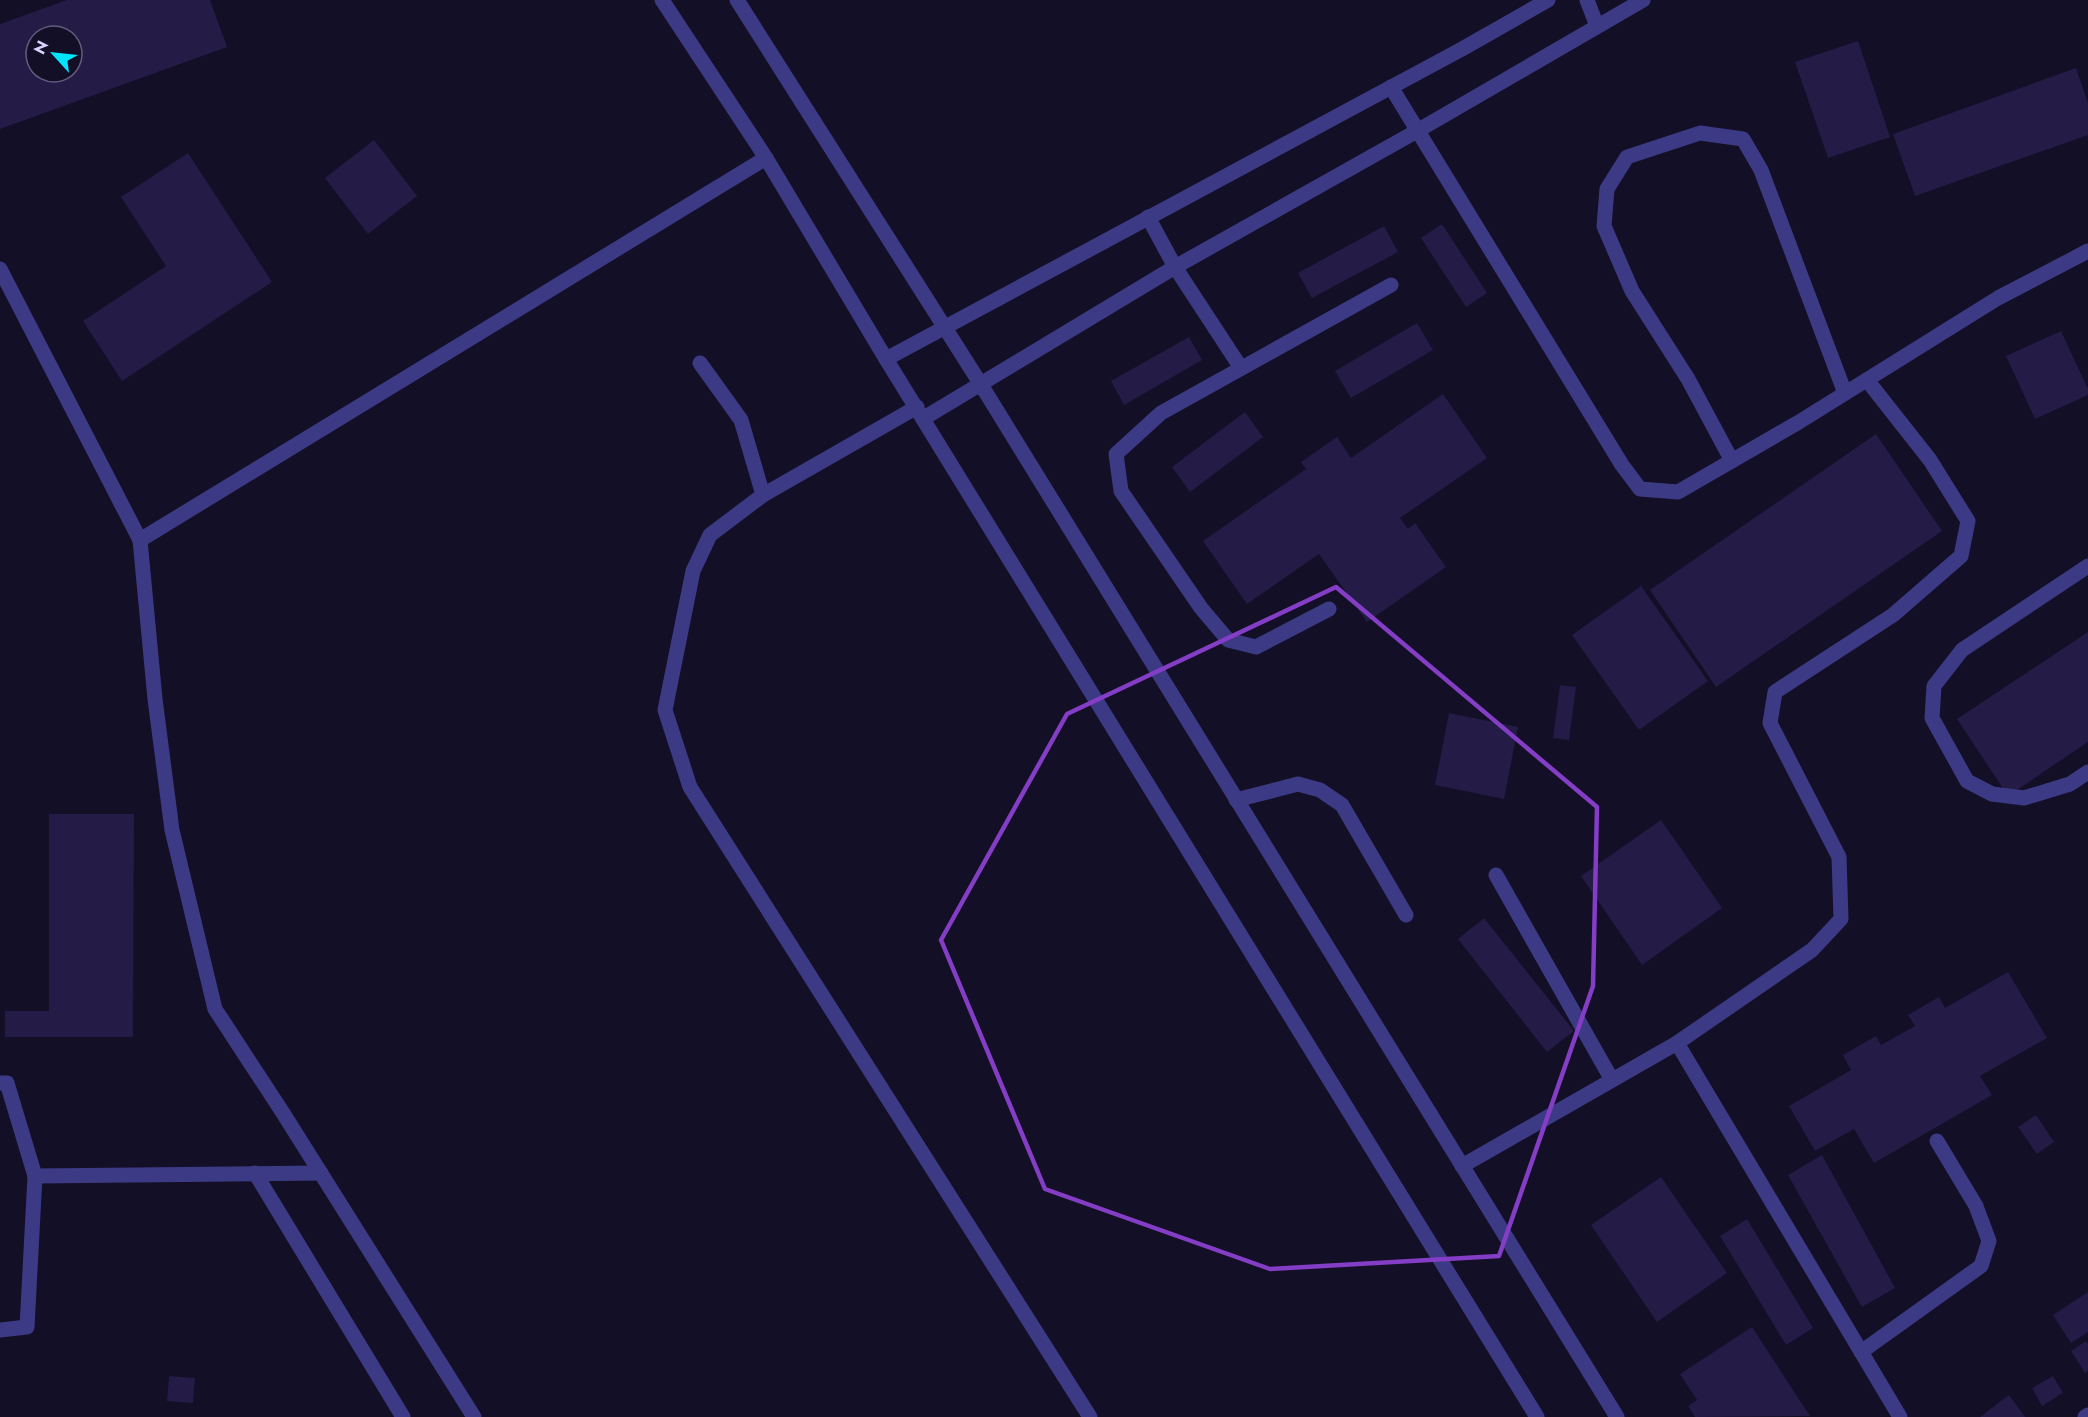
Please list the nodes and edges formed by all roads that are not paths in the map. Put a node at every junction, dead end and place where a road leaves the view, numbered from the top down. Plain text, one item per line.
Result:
1 (662, 0) edge
2 (737, 0) edge
3 (1548, 0) edge
4 (1587, 0) edge
5 (1643, 0) edge
6 (1597, 26) junction
7 (1391, 87) junction
8 (1417, 130) junction
9 (766, 158) junction
10 (1148, 218) junction
11 (2088, 251) edge
12 (1175, 267) junction
13 (0, 269) edge
14 (1391, 285) dead end
15 (944, 327) junction
16 (886, 358) junction
17 (700, 363) dead end
18 (1241, 369) junction
19 (1867, 380) junction
20 (980, 383) junction
21 (1845, 393) junction
22 (921, 413) junction
23 (1732, 461) junction
24 (763, 495) junction
25 (140, 540) junction
26 (2088, 566) edge
27 (1329, 609) dead end
28 (2088, 772) edge
29 (1236, 800) junction
30 (1496, 875) dead end
31 (1406, 915) dead end
32 (1677, 1043) junction
33 (1612, 1080) junction
34 (0, 1083) edge
35 (1937, 1142) dead end
36 (1462, 1166) junction
37 (255, 1173) junction
38 (321, 1173) junction
39 (35, 1176) junction
40 (0, 1329) edge
41 (1861, 1352) junction
42 (403, 1417) edge
43 (474, 1417) edge
44 (1090, 1417) edge
45 (1537, 1417) edge
46 (1617, 1417) edge
47 (1900, 1417) edge

1 - 9 street
2 - 15 street
3 - 7 street
4 - 6 street
5 - 6 street
6 - 8 street
7 - 8 street
7 - 10 street
8 - 12 street
8 - 23 street
9 - 16 street
9 - 25 street
10 - 12 street
10 - 15 street
11 - 19 street
12 - 18 street
12 - 20 street
13 - 25 street
14 - 18 street
15 - 16 street
15 - 20 street
16 - 22 street
17 - 24 street
18 - 27 street
19 - 21 street
19 - 32 street
20 - 22 street
20 - 29 street
21 - 23 street
21 - 23 street
22 - 24 street
22 - 45 street
24 - 44 street
25 - 38 street
26 - 28 street
29 - 31 street
29 - 36 street
30 - 33 street
32 - 33 street
32 - 41 street
33 - 36 street
34 - 39 street
35 - 41 street
36 - 46 street
37 - 38 street
37 - 39 street
37 - 42 street
38 - 43 street
39 - 40 street
41 - 47 street

